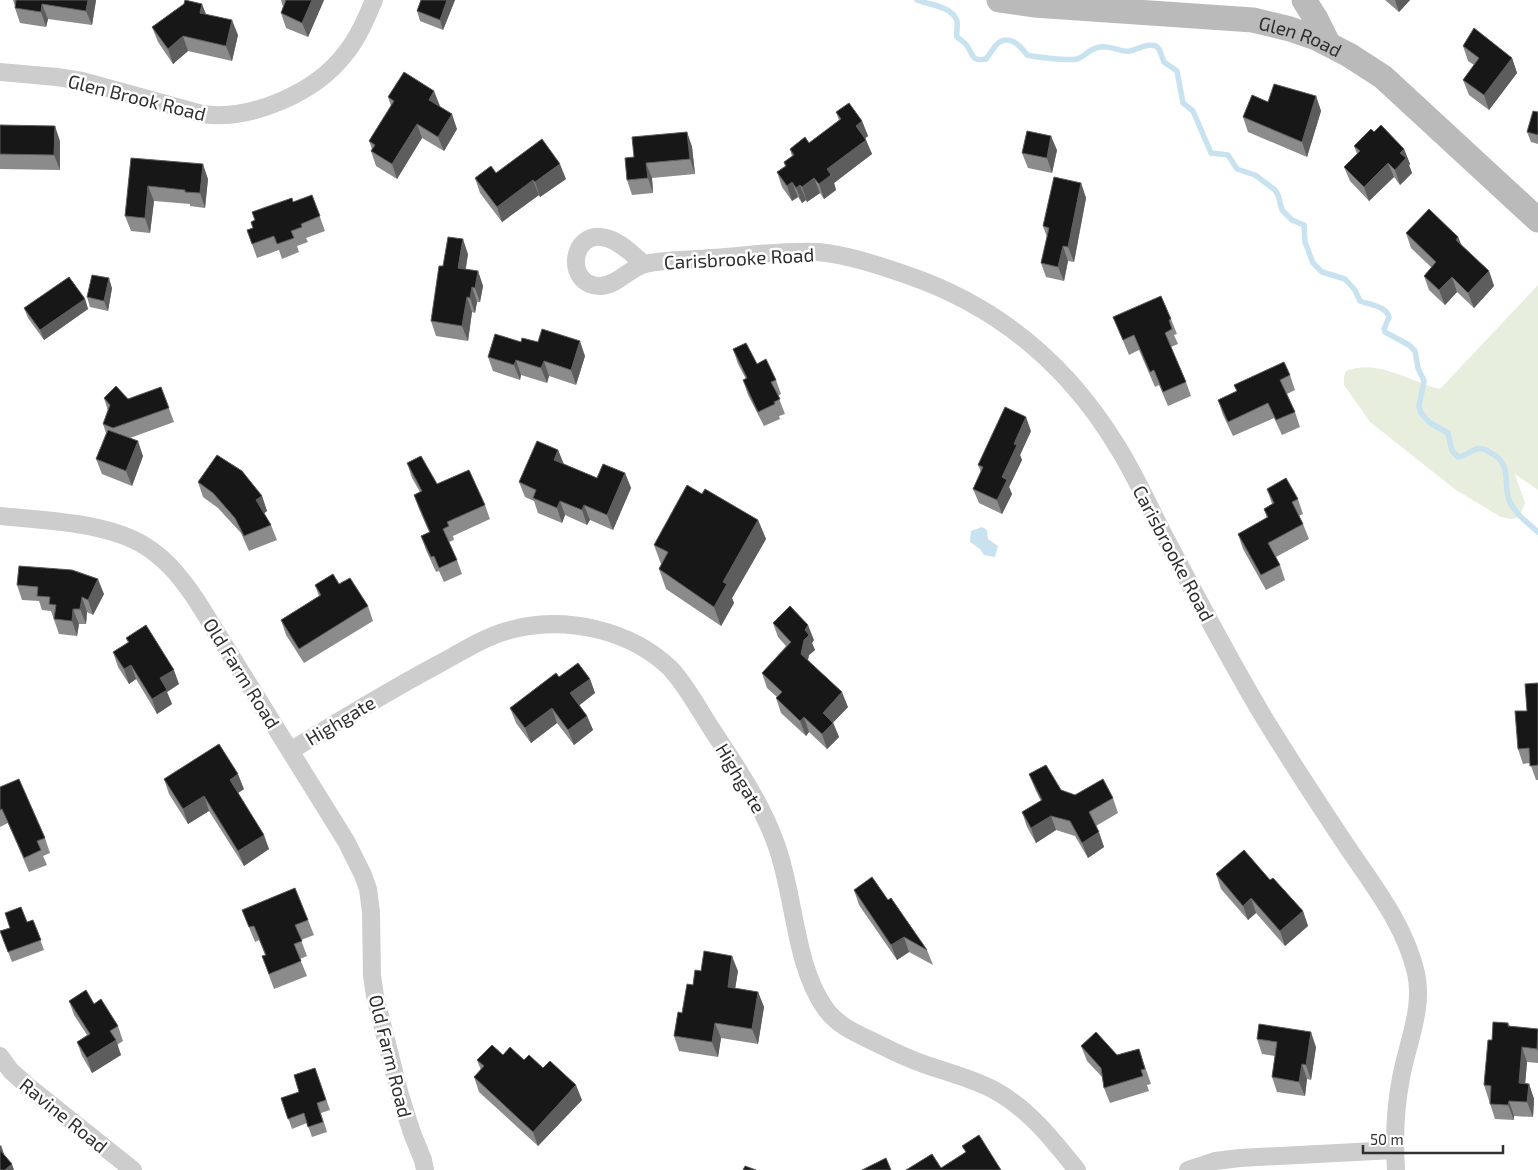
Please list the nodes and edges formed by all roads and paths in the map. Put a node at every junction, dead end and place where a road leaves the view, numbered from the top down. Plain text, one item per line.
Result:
1 (374, 0) edge
2 (999, 0) edge
3 (1304, 0) edge
4 (1328, 44) junction
5 (0, 72) edge
6 (1538, 220) edge
7 (644, 264) dead end
8 (0, 516) edge
9 (290, 751) junction
10 (0, 1056) edge
11 (1394, 1150) junction
12 (420, 1152) junction
13 (133, 1170) edge
14 (425, 1170) edge
15 (436, 1170) edge
16 (1077, 1170) edge
17 (1188, 1170) edge
18 (1396, 1170) edge

1 - 5 street, Glen Brook Road
2 - 4 street, Glen Road
3 - 4 street
4 - 6 street, Glen Road
7 - 11 street, Carisbrooke Road
8 - 9 street, Old Farm Road
9 - 12 street, Old Farm Road
9 - 16 street, Highgate
10 - 13 street, Ravine Road
11 - 17 street
11 - 18 street, Carisbrooke Road
12 - 14 street, Old Farm Road
12 - 15 street, Old Farm Road

